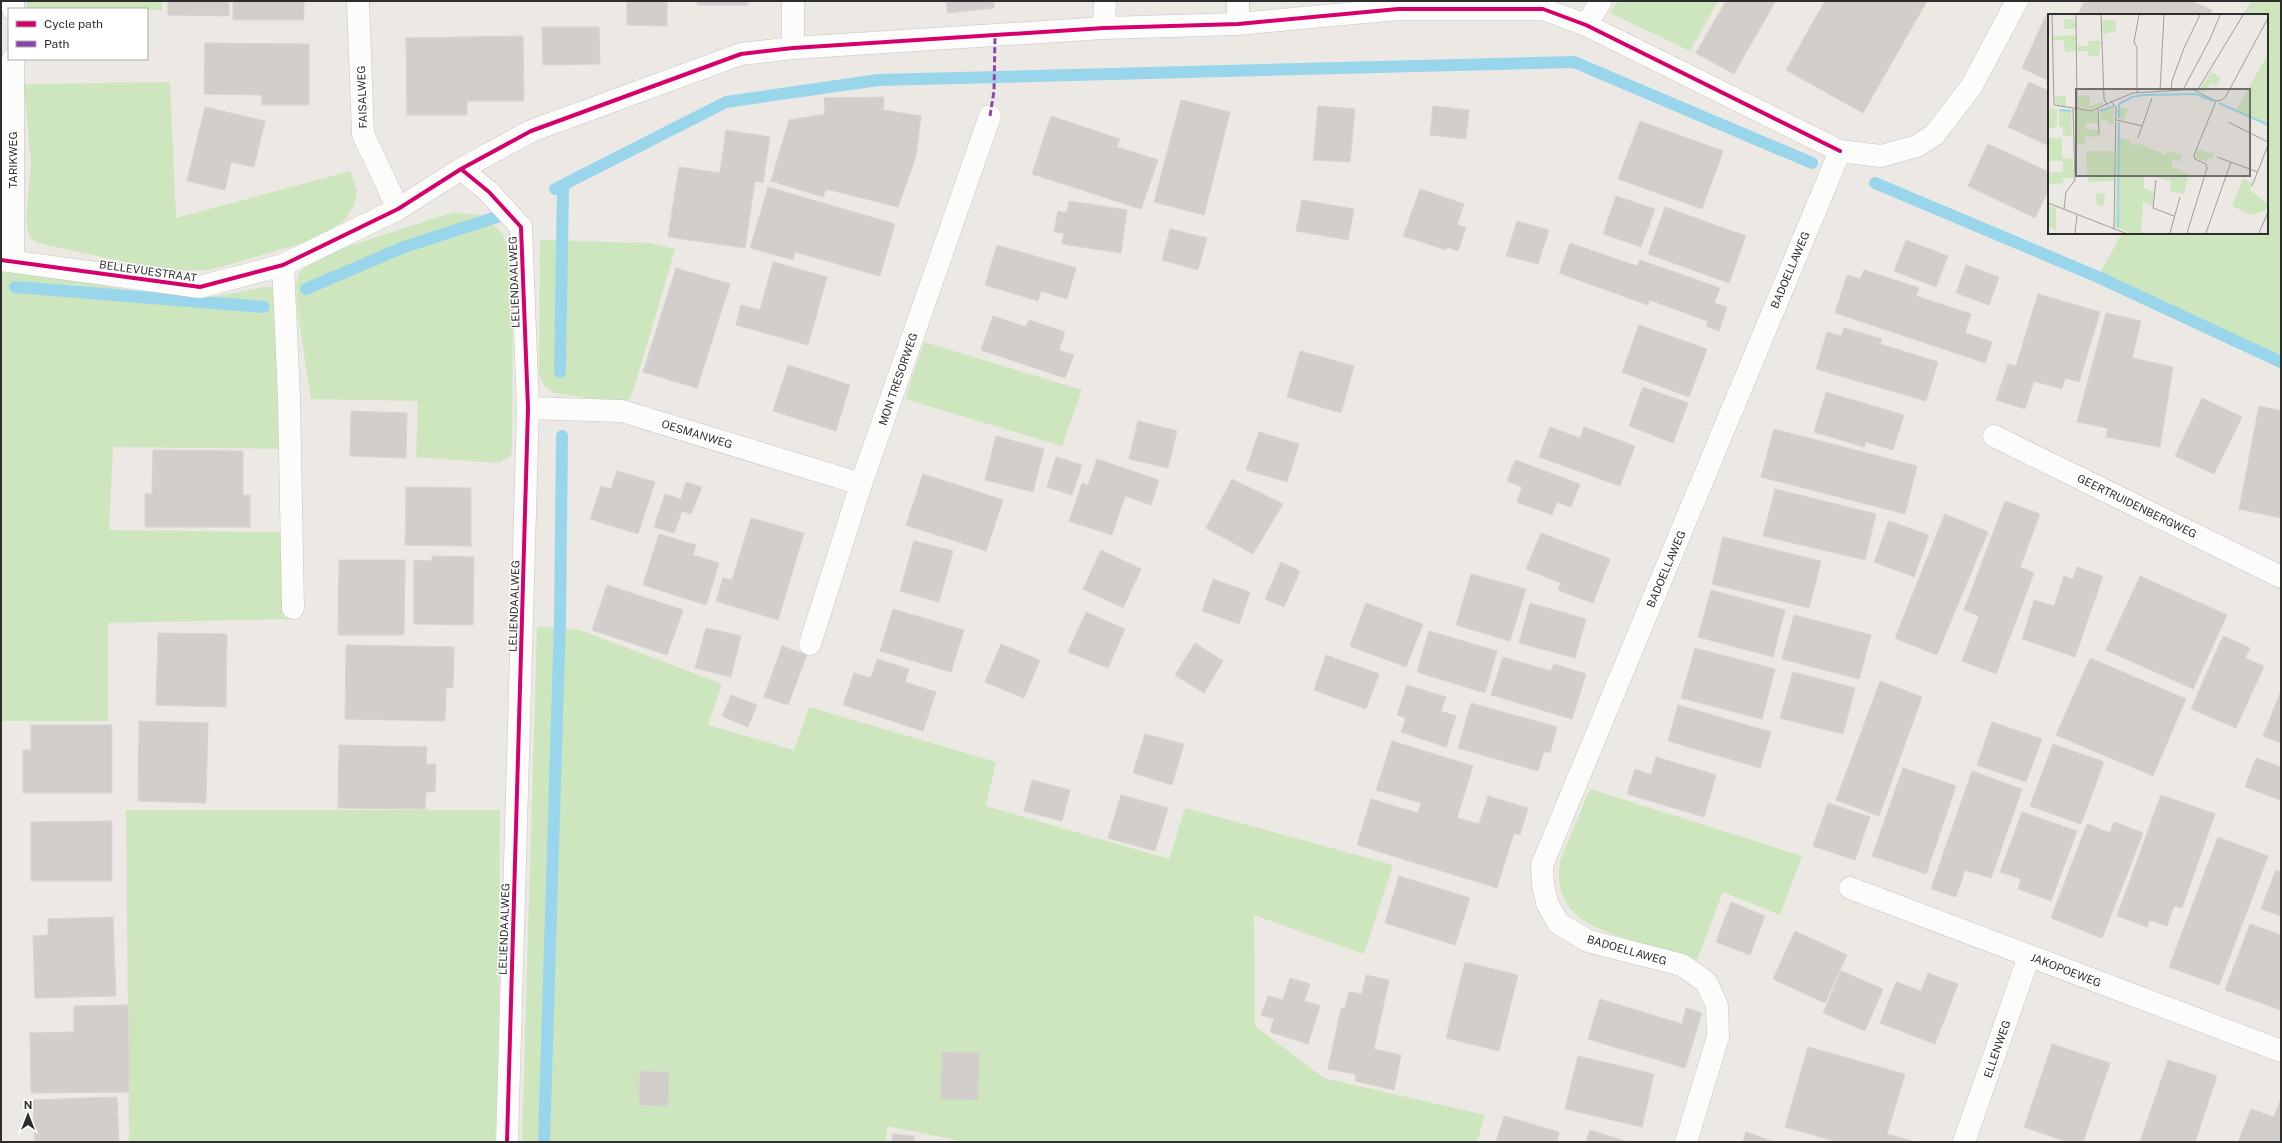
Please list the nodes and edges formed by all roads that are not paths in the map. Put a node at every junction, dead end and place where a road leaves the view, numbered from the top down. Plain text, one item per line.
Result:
1 (358, 1) edge
2 (793, 1) edge
3 (1105, 1) edge
4 (1238, 1) edge
5 (1601, 1) edge
6 (2017, 1) edge
7 (1399, 5) edge
8 (1238, 24) junction
9 (1586, 25) junction
10 (1104, 28) junction
11 (793, 48) junction
12 (13, 60) edge
13 (990, 116) dead end
14 (1840, 151) junction
15 (461, 169) junction
16 (398, 209) junction
17 (7, 260) edge
18 (283, 265) junction
19 (528, 408) junction
20 (1994, 436) dead end
21 (861, 484) junction
22 (2281, 576) edge
23 (293, 608) dead end
24 (810, 644) dead end
25 (1850, 888) dead end
26 (2029, 956) junction
27 (2281, 1052) edge
28 (507, 1142) edge
29 (1686, 1142) edge
30 (1964, 1142) edge

1 - 16 street, FAISALWEG
2 - 11 street
3 - 10 street
4 - 8 street
5 - 9 street
6 - 14 street
7 - 8 street
7 - 9 street
8 - 10 street
9 - 14 street
10 - 11 street
11 - 15 street
12 - 17 street, TARIKWEG
13 - 21 street, MON TRESORWEG
14 - 29 street, BADOELLAWEG
15 - 16 street
15 - 19 street, LELIENDAALWEG
16 - 18 street, BELLEVUESTRAAT
17 - 18 street, BELLEVUESTRAAT
18 - 23 street
19 - 21 street, OESMANWEG
19 - 28 street, LELIENDAALWEG
20 - 22 street, GEERTRUIDENBERGWEG
21 - 24 street, MON TRESORWEG
25 - 26 street, JAKOPOEWEG
26 - 27 street, JAKOPOEWEG
26 - 30 street, ELLENWEG

